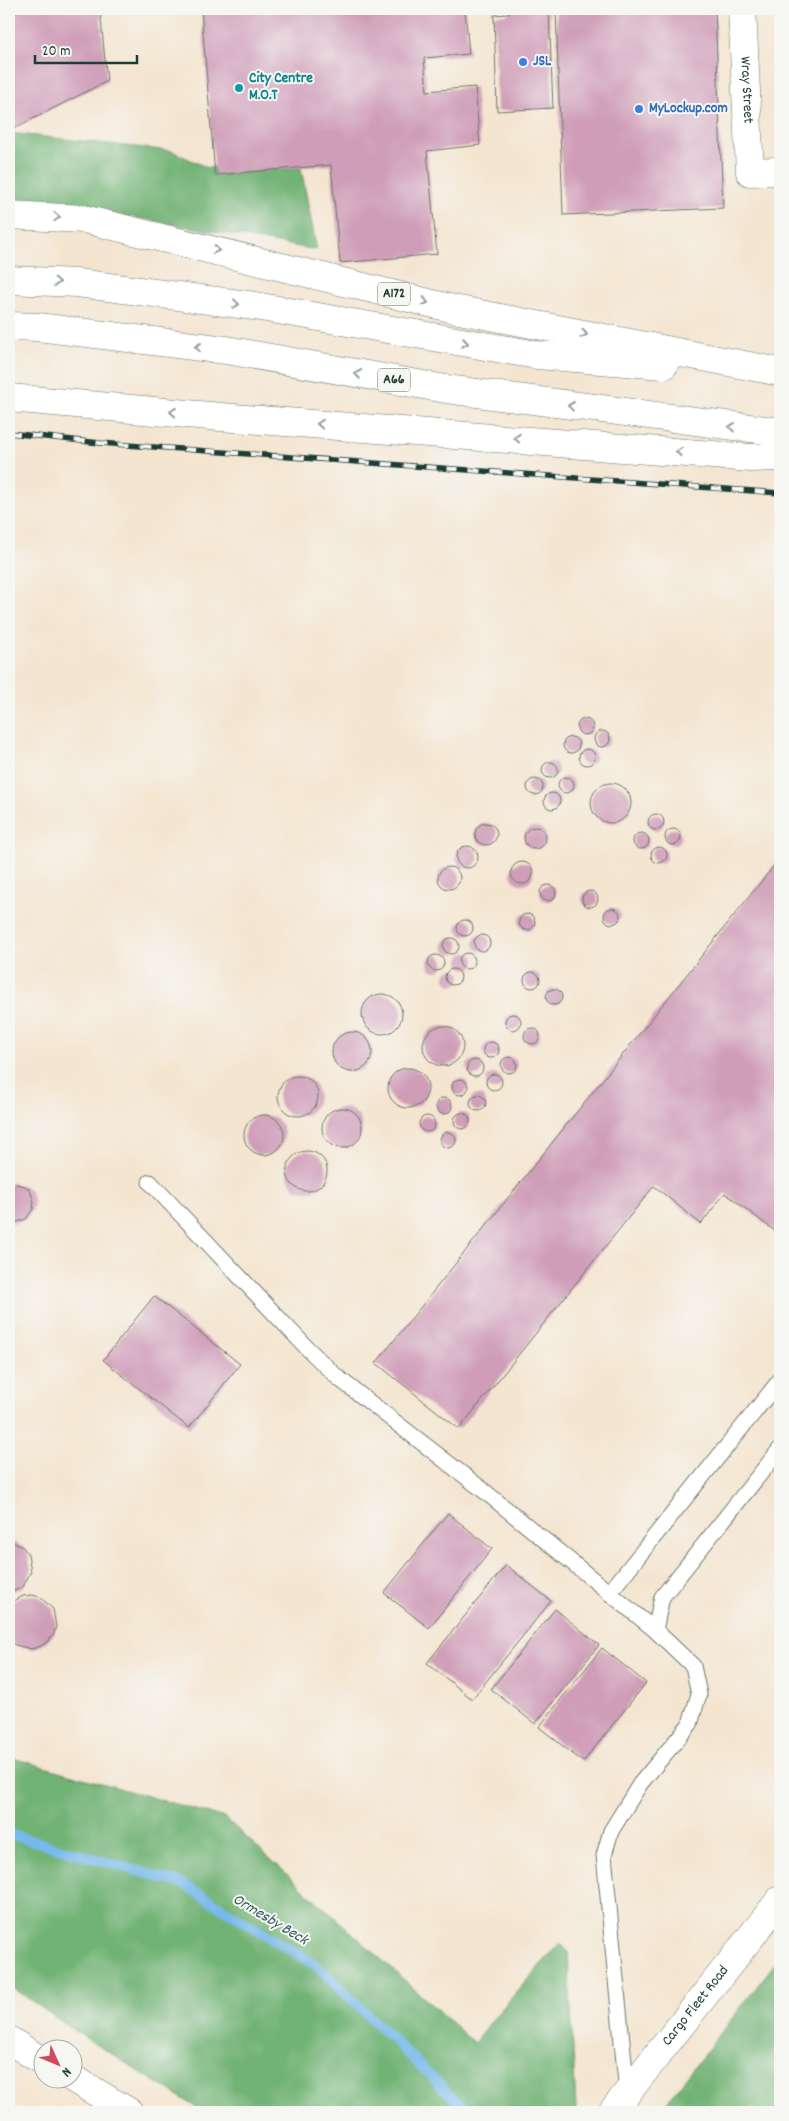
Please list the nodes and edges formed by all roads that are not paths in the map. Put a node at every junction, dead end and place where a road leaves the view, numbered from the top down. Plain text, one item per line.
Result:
1 (742, 9) edge
2 (780, 171) edge
3 (9, 215) edge
4 (9, 280) edge
5 (9, 326) edge
6 (780, 373) edge
7 (9, 398) edge
8 (780, 432) edge
9 (780, 457) edge
10 (150, 1182) dead end
11 (780, 1380) edge
12 (780, 1449) edge
13 (609, 1593) junction
14 (655, 1630) junction
15 (780, 1900) edge
16 (9, 2040) edge
17 (32, 2055) edge
18 (82, 2084) edge
19 (620, 2103) edge
20 (129, 2112) edge

1 - 2 main road, Wray Street
3 -> 6 main road, A172
4 -> 6 main road
8 -> 5 main road, A66
9 -> 7 main road
10 - 13 lane
11 - 13 lane
12 - 14 lane
13 - 14 lane
14 - 19 lane
15 - 19 main road, Cargo Fleet Road
16 - 17 main road
18 - 20 main road

